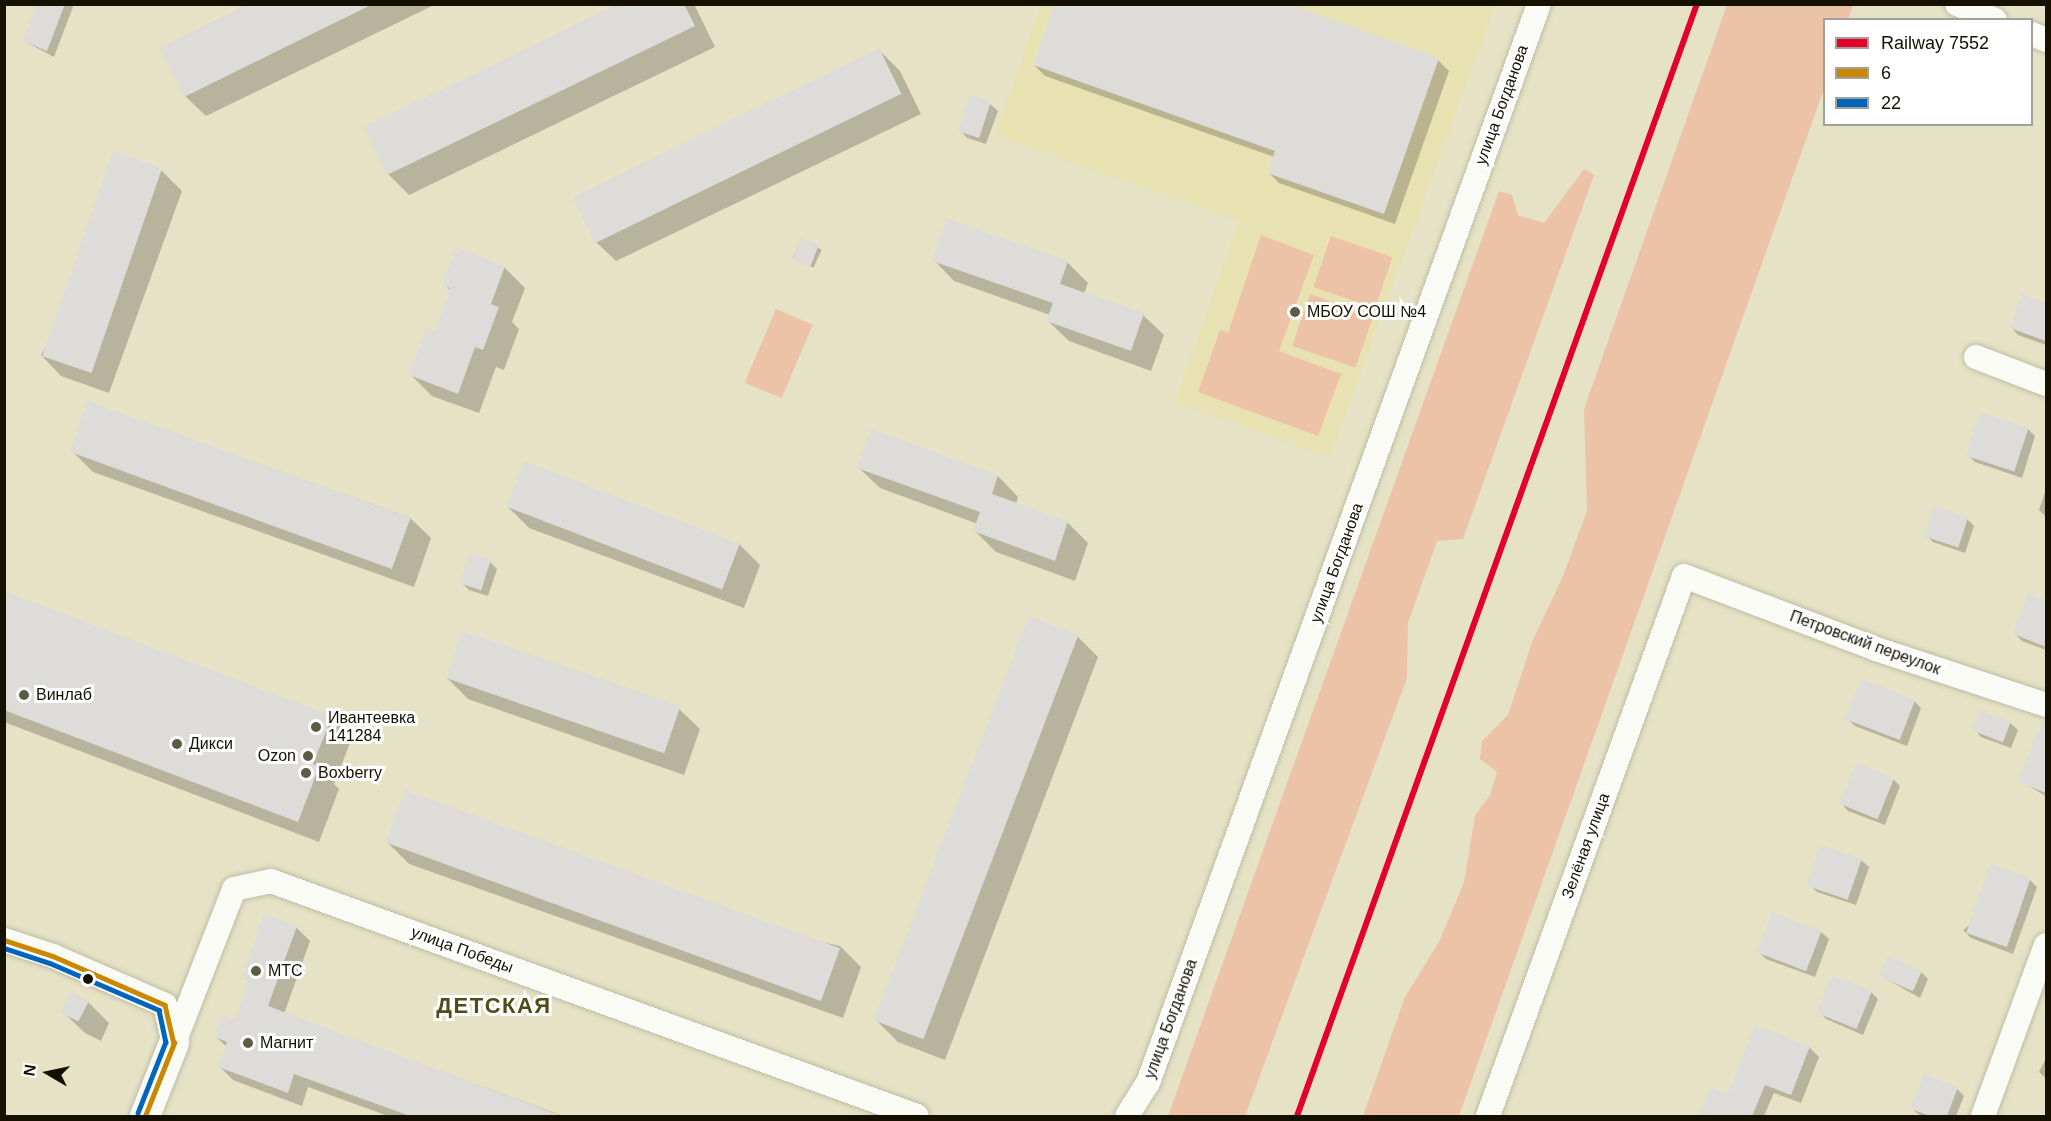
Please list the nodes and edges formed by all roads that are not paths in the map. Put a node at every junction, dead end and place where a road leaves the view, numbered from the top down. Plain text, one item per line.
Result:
1 (1539, 4) edge
2 (1957, 4) edge
3 (1990, 18) edge
4 (1976, 357) dead end
5 (2046, 384) edge
6 (1684, 576) joint
7 (2046, 705) edge
8 (4, 940) edge
9 (2046, 945) edge
10 (174, 1042) junction
11 (145, 1116) edge
12 (917, 1116) edge
13 (1126, 1116) edge
14 (1488, 1116) edge
15 (1983, 1116) edge

1 - 13 street, улица Богданова
2 - 3 street
4 - 5 street
6 - 7 street, Петровский переулок
6 - 14 street, Зелёная улица
8 - 10 street
9 - 15 street
10 - 11 street, улица Победы
10 - 12 street, улица Победы

